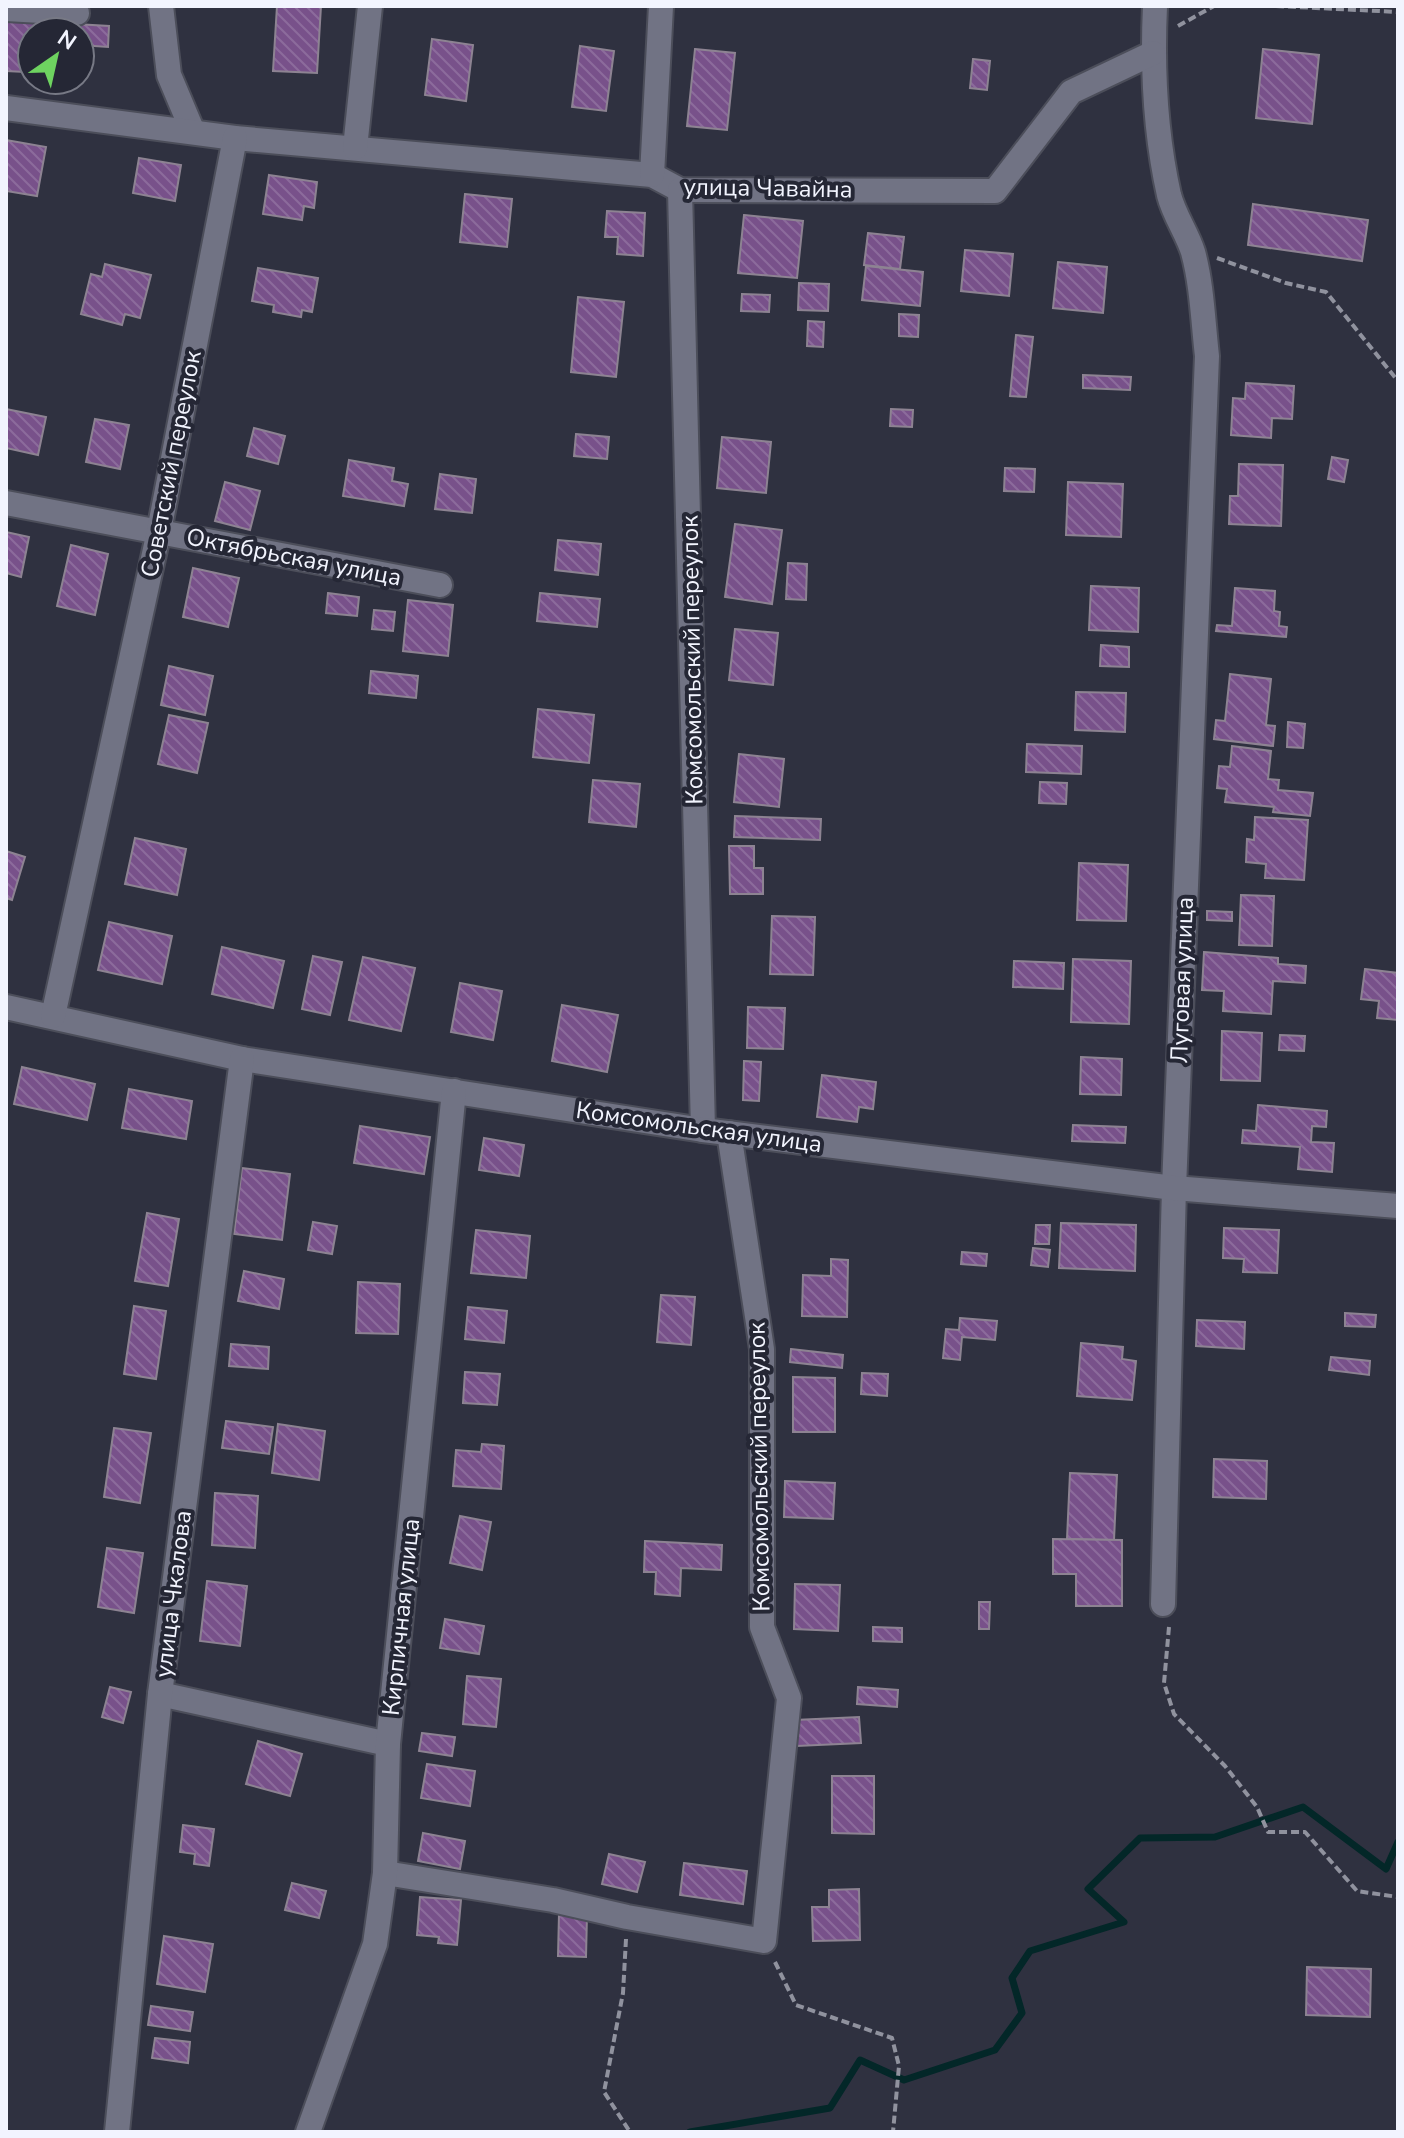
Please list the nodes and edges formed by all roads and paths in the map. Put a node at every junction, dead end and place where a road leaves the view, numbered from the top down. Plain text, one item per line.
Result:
1 (161, 6) edge
2 (370, 6) edge
3 (661, 6) edge
4 (1155, 6) edge
5 (1214, 6) edge
6 (1276, 6) edge
7 (6, 9) edge
8 (1398, 12) edge
9 (77, 13) dead end
10 (1153, 53) junction
11 (6, 108) edge
12 (193, 132) junction
13 (235, 138) junction
14 (355, 148) junction
15 (652, 175) junction
16 (680, 190) junction
17 (1192, 249) junction
18 (1398, 381) edge
19 (6, 503) edge
20 (159, 531) junction
21 (440, 585) dead end
22 (6, 1007) edge
23 (53, 1016) junction
24 (242, 1059) junction
25 (454, 1091) junction
26 (703, 1130) junction
27 (729, 1133) junction
28 (1174, 1188) junction
29 (1398, 1206) edge
30 (1163, 1604) joint
31 (160, 1694) junction
32 (388, 1744) junction
33 (385, 1873) junction
34 (1398, 1897) edge
35 (627, 1917) junction
36 (764, 1941) junction
37 (117, 2132) edge
38 (308, 2132) edge
39 (630, 2132) edge
40 (893, 2132) edge

1 - 12 street
2 - 14 street
3 - 15 street
4 - 10 street, Луговая улица
5 - 10 path
6 - 8 path
7 - 9 street
10 - 16 street, улица Чавайна
10 - 17 street, Луговая улица
11 - 12 street
12 - 13 street
13 - 14 street, улица Чавайна
13 - 20 street, Советский переулок
14 - 15 street, улица Чавайна
15 - 16 street, улица Чавайна
16 - 26 street, Комсомольский переулок
17 - 18 path
17 - 28 street, Луговая улица
19 - 20 street, Октябрьская улица
20 - 21 street, Октябрьская улица
20 - 23 street, Советский переулок
22 - 23 street, Комсомольская улица
23 - 24 street, Комсомольская улица
24 - 25 street, Комсомольская улица
24 - 31 street, улица Чкалова
25 - 26 street, Комсомольская улица
25 - 32 street, Кирпичная улица
26 - 27 street, Комсомольская улица
27 - 28 street, Комсомольская улица
27 - 36 street, Комсомольский переулок
28 - 29 street, Комсомольская улица
28 - 30 street, Луговая улица
30 - 34 path
31 - 32 street
31 - 37 street, улица Чкалова
32 - 33 street, Кирпичная улица
33 - 35 street
33 - 38 street, Кирпичная улица
35 - 36 street
35 - 39 path
36 - 40 path

